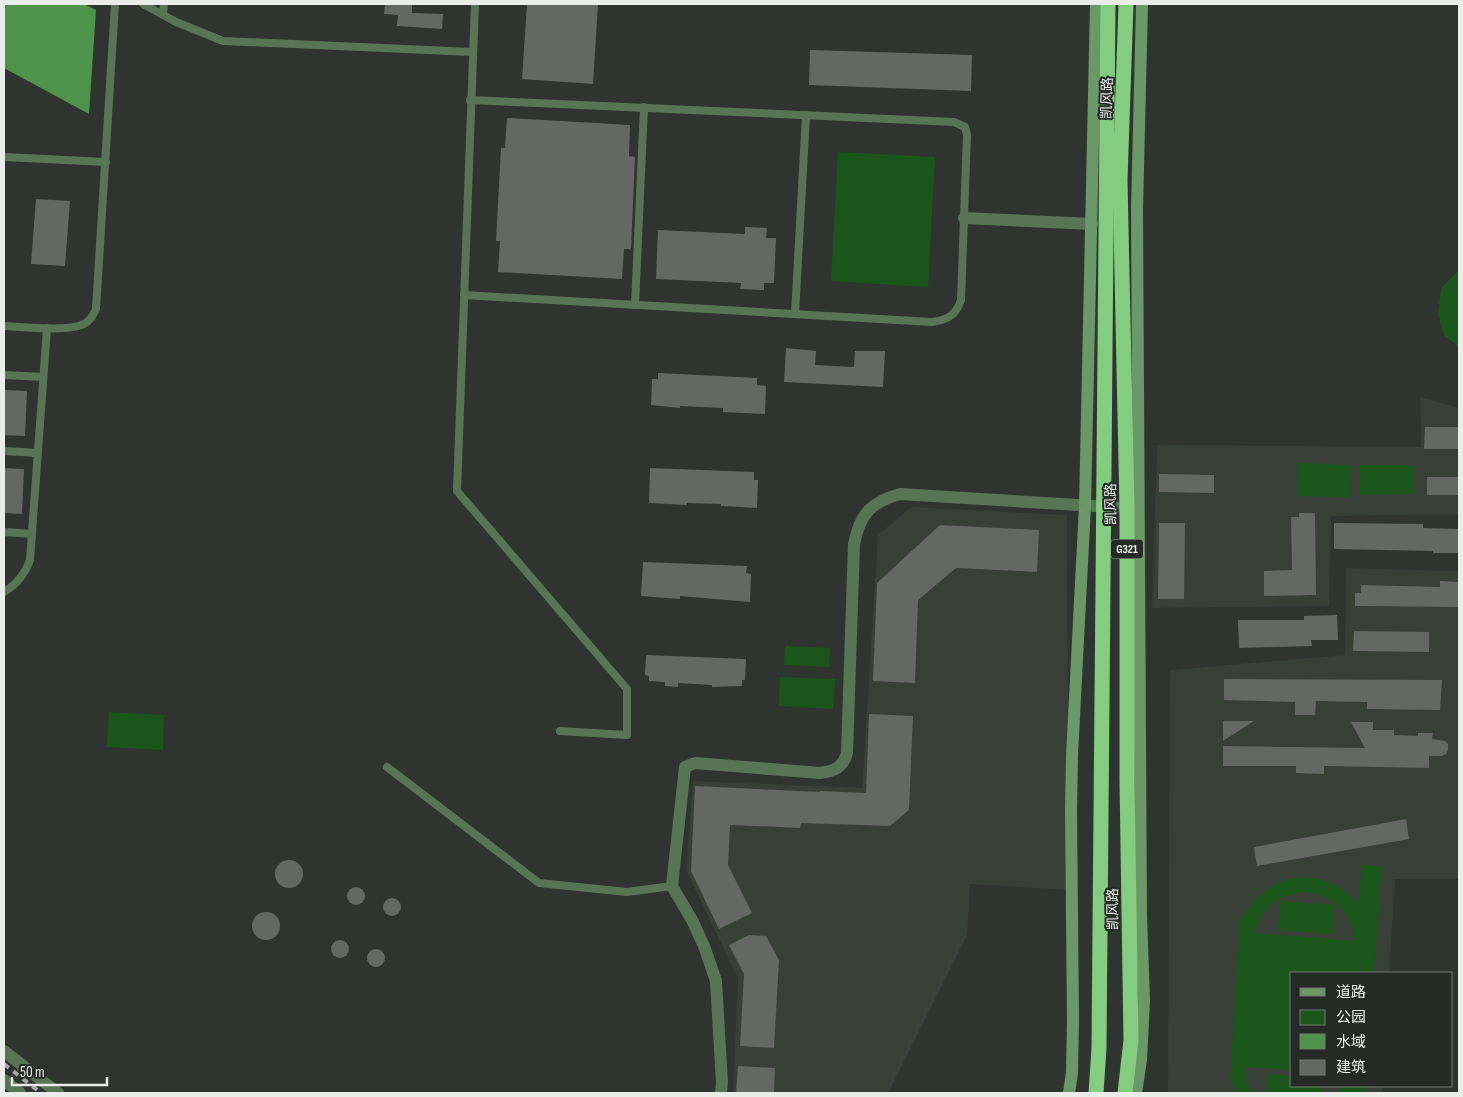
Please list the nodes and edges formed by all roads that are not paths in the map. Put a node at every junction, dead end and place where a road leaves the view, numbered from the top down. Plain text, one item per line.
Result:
1 (115, 4) edge
2 (143, 4) edge
3 (164, 4) edge
4 (475, 4) edge
5 (1096, 4) edge
6 (1108, 4) edge
7 (1126, 4) edge
8 (1142, 4) edge
9 (163, 15) junction
10 (472, 52) junction
11 (470, 100) junction
12 (644, 108) junction
13 (806, 115) junction
14 (4, 157) edge
15 (106, 162) junction
16 (964, 218) junction
17 (1092, 224) junction
18 (464, 295) junction
19 (635, 305) junction
20 (795, 314) junction
21 (4, 326) edge
22 (47, 328) junction
23 (4, 375) edge
24 (43, 378) junction
25 (4, 451) edge
26 (38, 453) junction
27 (1085, 506) junction
28 (1104, 507) junction
29 (1127, 508) junction
30 (4, 532) edge
31 (32, 534) junction
32 (4, 592) edge
33 (560, 731) dead end
34 (387, 767) dead end
35 (672, 886) junction
36 (4, 1051) edge
37 (4, 1080) edge
38 (20, 1093) edge
39 (58, 1093) edge
40 (721, 1093) edge
41 (1070, 1093) edge
42 (1096, 1093) edge
43 (1125, 1093) edge
44 (1136, 1093) edge

1 - 15 lane
2 - 9 lane
3 - 9 lane
4 - 10 lane
5 - 17 street
6 - 28 highway, 凯风路 / G321
7 - 29 highway, 凯风路 / G321
8 - 44 street
9 - 10 lane
10 - 11 lane
11 - 12 lane
11 - 18 lane
12 - 13 lane
12 - 19 lane
13 - 16 lane
13 - 20 lane
14 - 15 lane
15 - 22 lane
16 - 17 street
16 - 20 lane
17 - 27 street
18 - 19 lane
18 - 33 lane
19 - 20 lane
21 - 22 lane
22 - 24 lane
23 - 24 lane
24 - 26 lane
25 - 26 lane
26 - 31 lane
27 - 28 street
27 - 35 street
27 - 41 street
28 - 29 street
28 - 42 highway, 凯风路 / G321
29 - 43 highway, 凯风路 / G321
30 - 31 lane
31 - 32 lane
34 - 35 lane
35 - 40 street
36 - 39 street
37 - 38 street

